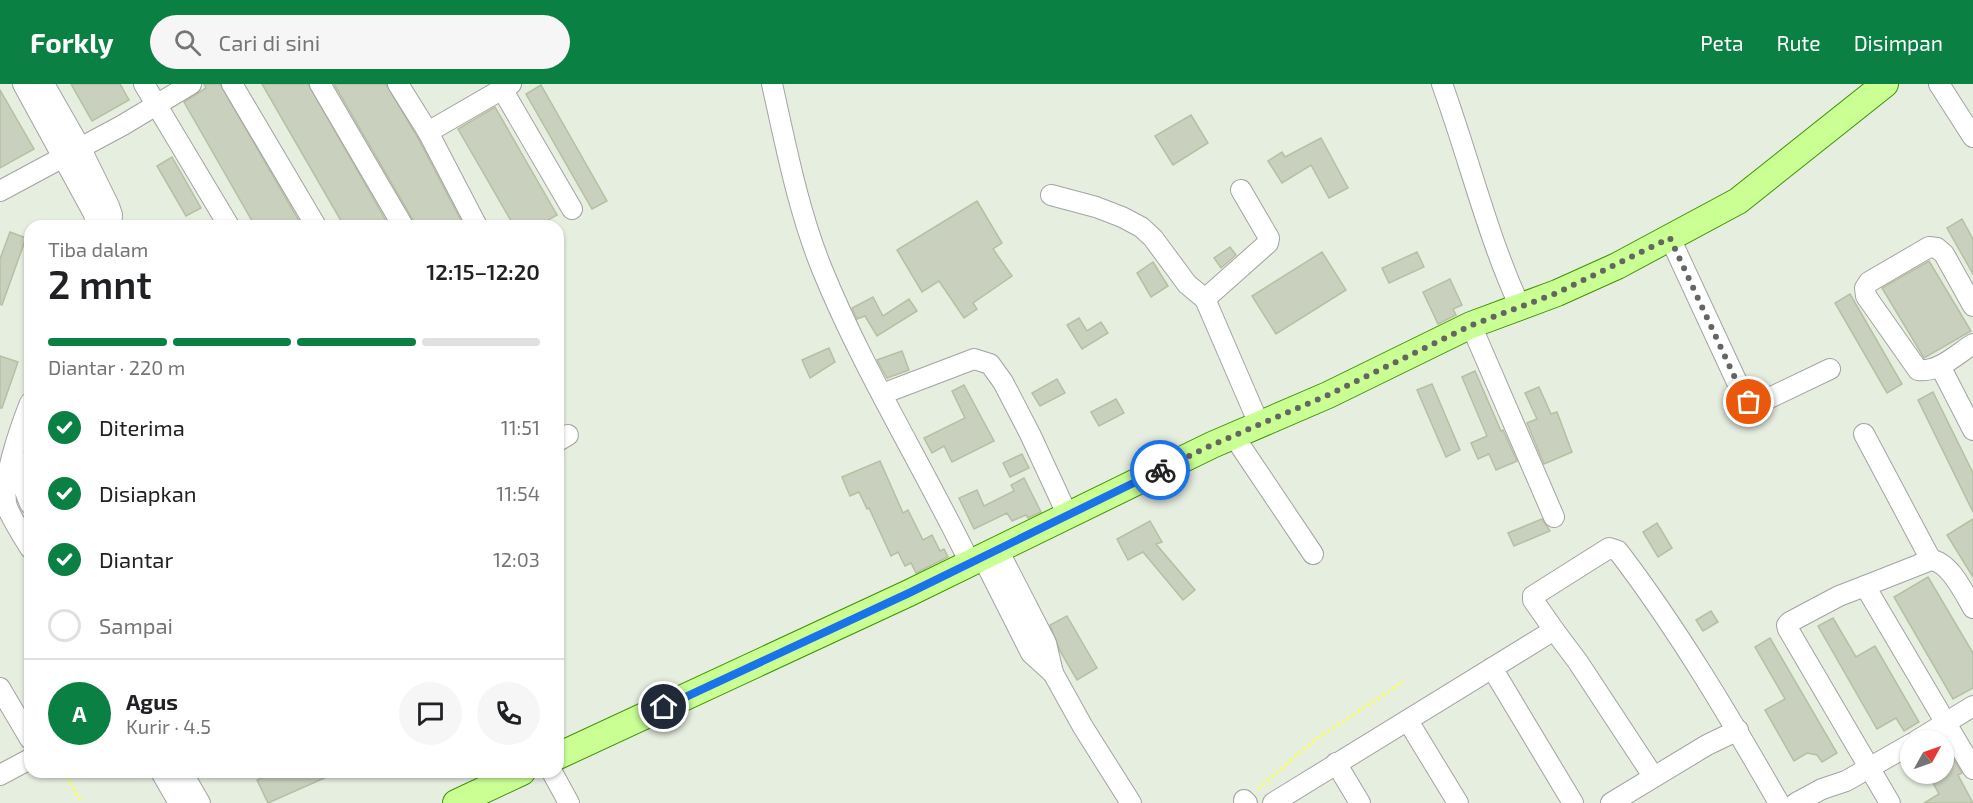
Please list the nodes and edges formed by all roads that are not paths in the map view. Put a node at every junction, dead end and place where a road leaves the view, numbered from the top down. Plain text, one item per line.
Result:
1 (23, 84) edge
2 (44, 84) edge
3 (144, 84) edge
4 (191, 84) edge
5 (232, 84) edge
6 (320, 84) edge
7 (398, 84) edge
8 (772, 84) edge
9 (1885, 84) edge
10 (1939, 84) edge
11 (506, 86) edge
12 (1449, 86) edge
13 (156, 104) junction
14 (428, 132) junction
15 (1973, 137) edge
16 (73, 153) junction
17 (1241, 190) dead end
18 (0, 192) edge
19 (1051, 195) dead end
20 (572, 209) dead end
21 (95, 220) edge
22 (112, 220) edge
23 (220, 220) edge
24 (312, 220) edge
25 (399, 220) edge
26 (474, 220) edge
27 (1670, 238) junction
28 (1205, 299) junction
29 (1973, 306) edge
30 (1520, 307) junction
31 (1472, 325) junction
32 (1973, 344) edge
33 (1940, 366) junction
34 (1830, 369) dead end
35 (882, 394) junction
36 (24, 420) edge
37 (1259, 424) junction
38 (1973, 430) edge
39 (1864, 434) dead end
40 (1233, 435) junction
41 (22, 491) edge
42 (1068, 516) junction
43 (1554, 517) dead end
44 (24, 538) edge
45 (1313, 554) dead end
46 (983, 557) junction
47 (1931, 560) junction
48 (1865, 586) junction
49 (1973, 608) edge
50 (1554, 630) junction
51 (1492, 668) junction
52 (0, 688) edge
53 (1973, 706) edge
54 (1408, 721) junction
55 (1945, 724) junction
56 (24, 729) edge
57 (1738, 730) junction
58 (1935, 730) edge
59 (1900, 751) edge
60 (564, 753) edge
61 (24, 762) edge
62 (1336, 763) junction
63 (1869, 769) junction
64 (1973, 769) edge
65 (0, 775) edge
66 (1653, 776) junction
67 (164, 778) edge
68 (185, 778) edge
69 (509, 778) edge
70 (555, 778) edge
71 (1846, 781) junction
72 (178, 803) edge
73 (200, 803) edge
74 (456, 803) edge
75 (569, 803) edge
76 (1131, 803) edge
77 (1273, 803) edge
78 (1360, 803) edge
79 (1458, 803) edge
80 (1573, 803) edge
81 (1611, 803) edge
82 (1779, 803) edge
83 (1796, 803) edge
84 (1825, 803) edge
85 (1890, 803) edge

1 - 16 street
2 - 16 street
3 - 13 street
4 - 13 street
5 - 24 street
6 - 25 street
7 - 14 street
8 - 35 street
9 - 27 main road
10 - 15 street
11 - 14 street
11 - 20 street
12 - 30 street
13 - 16 street
13 - 23 street
14 - 26 street
16 - 18 street
16 - 21 street
16 - 22 street
17 - 28 street
19 - 28 street
27 - 30 main road
27 - 34 street
28 - 37 street
29 - 33 street
30 - 31 main road
31 - 37 main road
31 - 43 street
32 - 33 street
33 - 38 street
35 - 42 street
35 - 46 street
36 - 41 street
37 - 40 main road
39 - 47 street
40 - 42 main road
40 - 45 street
41 - 44 street
42 - 46 main road
46 - 60 main road
46 - 76 street
47 - 48 street
47 - 49 street
48 - 55 street
48 - 63 street
50 - 51 street
50 - 57 street
50 - 66 street
51 - 54 street
51 - 80 street
52 - 56 street
53 - 55 street
54 - 62 street
54 - 79 street
55 - 58 street
55 - 64 street
57 - 66 street
57 - 82 street
59 - 63 street
61 - 65 street
62 - 77 street
62 - 78 street
63 - 71 street
63 - 85 street
66 - 81 street
67 - 72 street
68 - 73 street
69 - 74 main road
70 - 75 street
71 - 83 street
71 - 84 street

